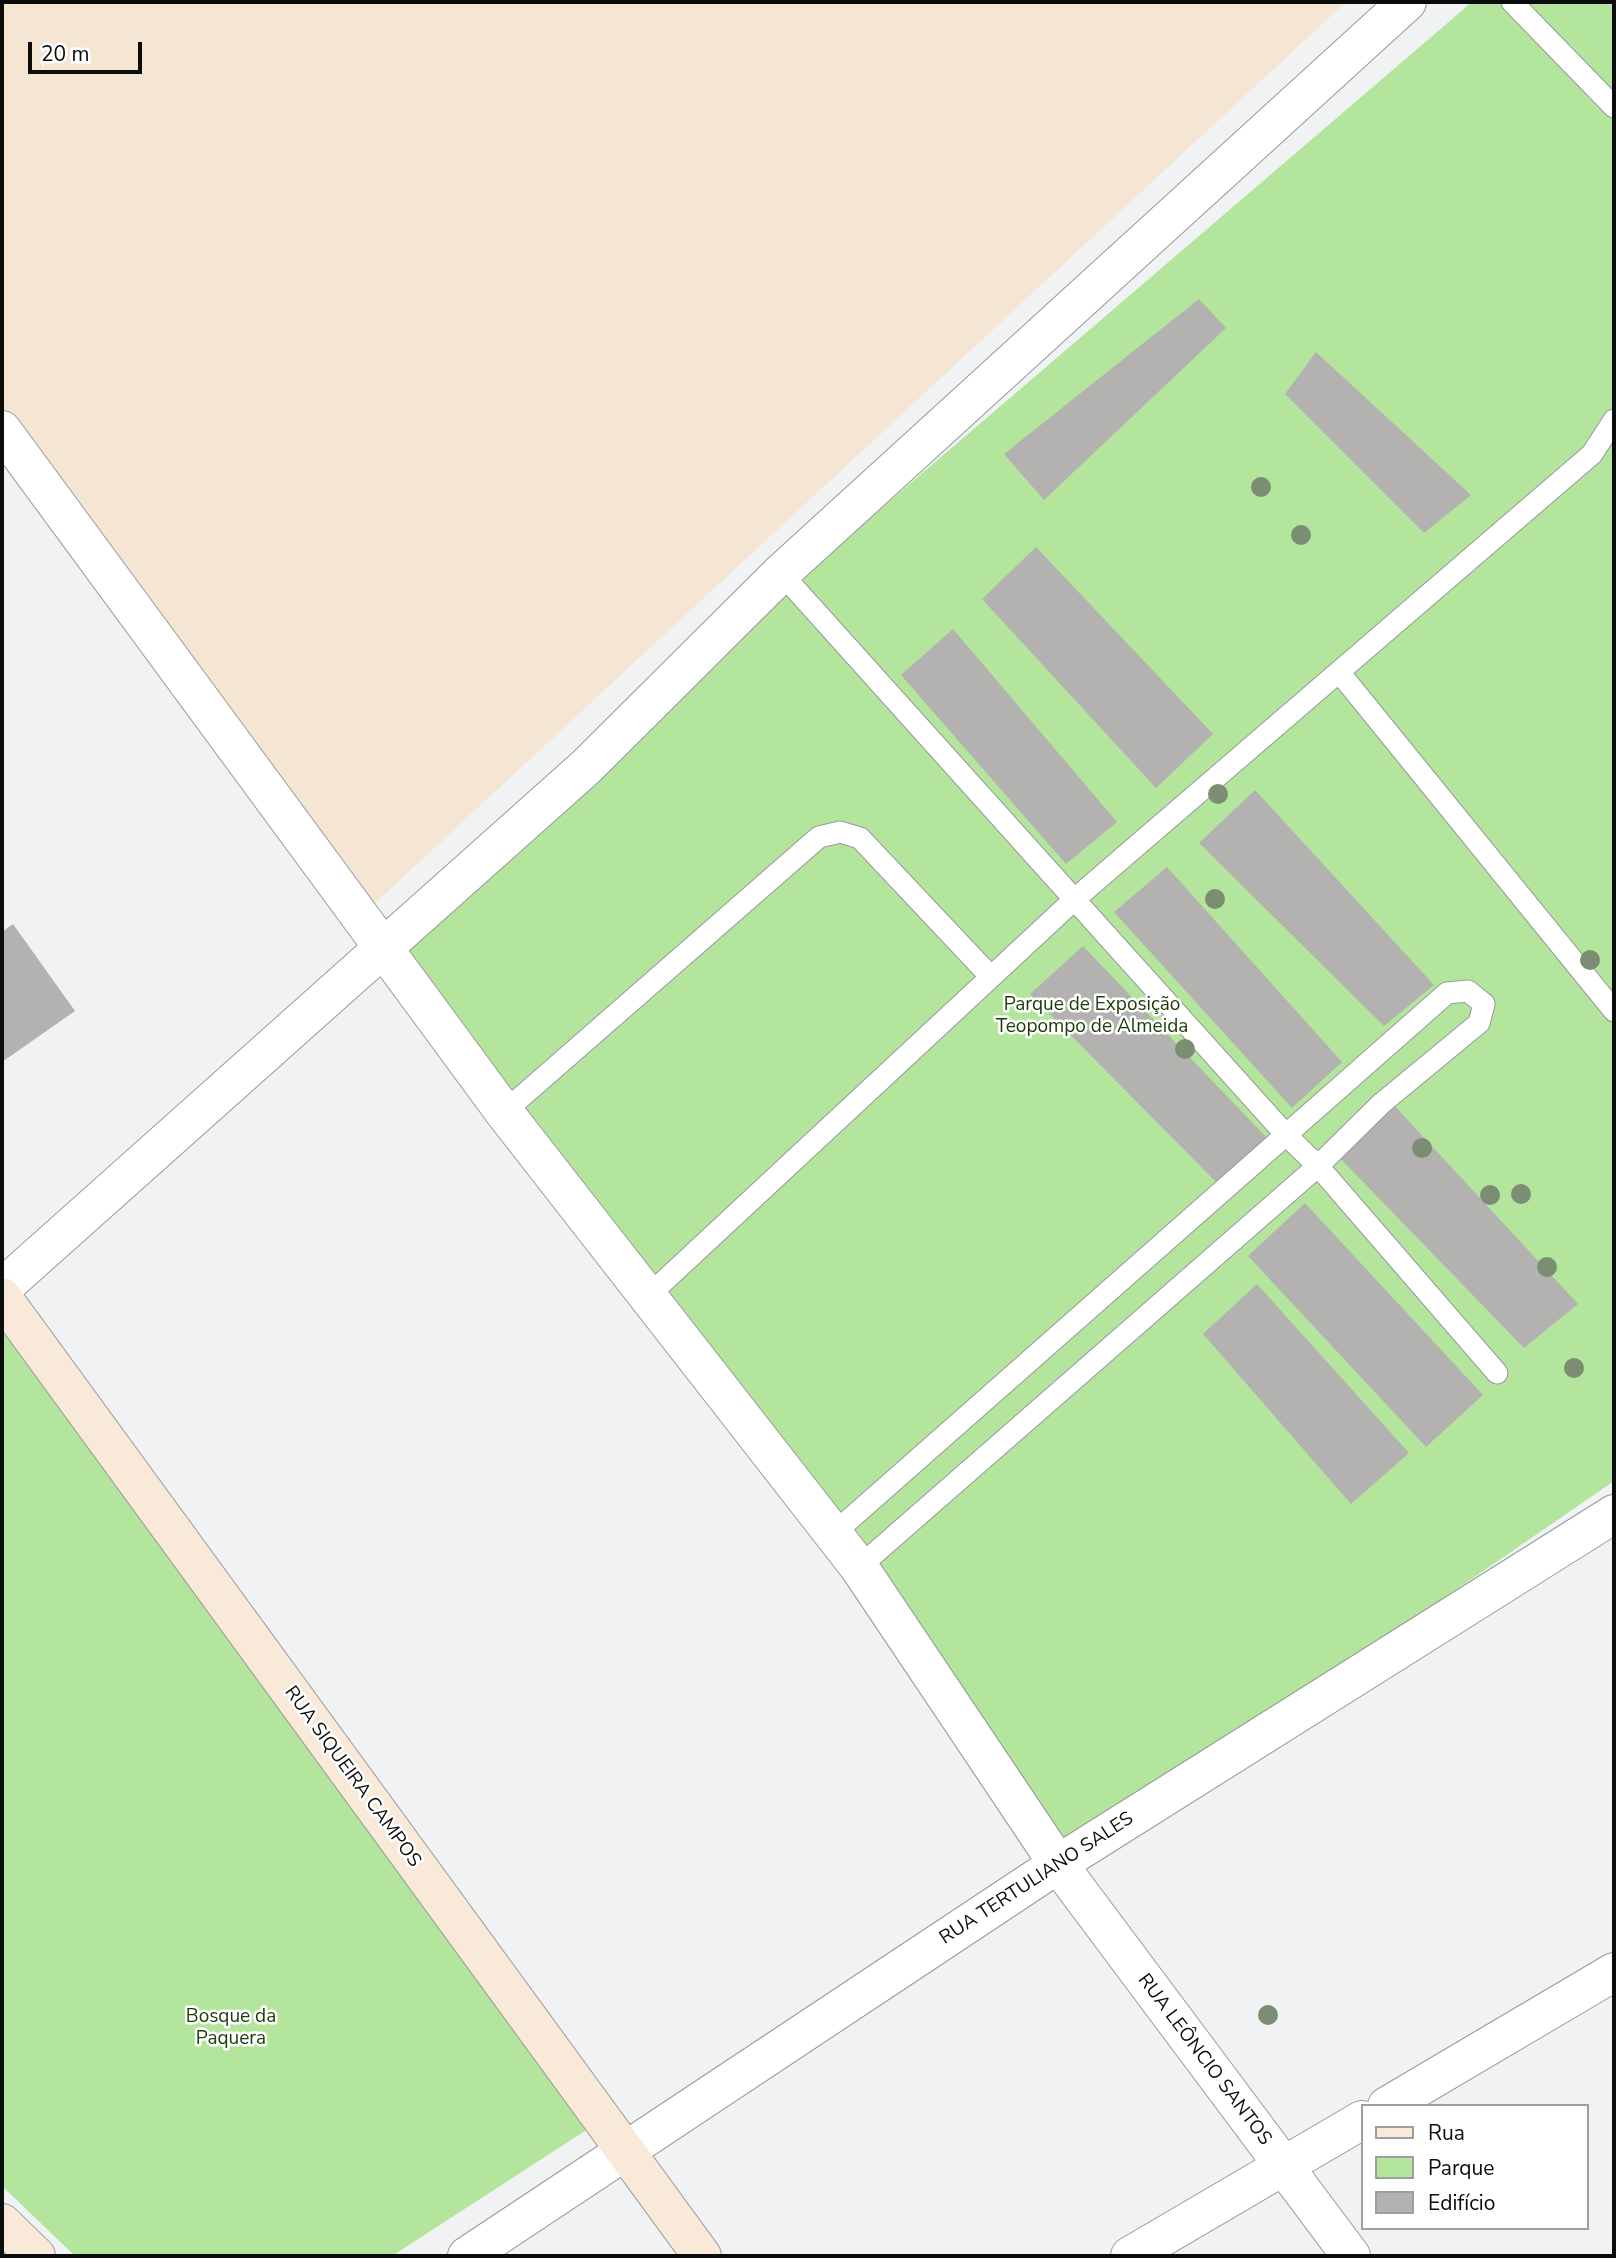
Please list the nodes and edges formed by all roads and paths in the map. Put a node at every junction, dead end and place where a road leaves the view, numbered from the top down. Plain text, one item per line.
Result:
1 (1407, 2) edge
2 (1512, 2) edge
3 (1614, 107) edge
4 (1614, 420) edge
5 (2, 430) edge
6 (781, 573) junction
7 (1339, 672) junction
8 (1076, 898) junction
9 (384, 946) junction
10 (991, 977) junction
11 (1614, 1011) edge
12 (504, 1112) junction
13 (1287, 1136) junction
14 (1318, 1166) junction
15 (2, 1288) edge
16 (648, 1296) junction
17 (2, 1297) edge
18 (1497, 1373) dead end
19 (1614, 1514) edge
20 (833, 1534) junction
21 (859, 1567) junction
22 (1058, 1864) junction
23 (1614, 1972) edge
24 (1390, 2104) edge
25 (1360, 2121) edge
26 (626, 2153) junction
27 (1283, 2167) junction
28 (2, 2223) edge
29 (36, 2256) edge
30 (467, 2256) edge
31 (702, 2256) edge
32 (1130, 2256) edge
33 (1351, 2256) edge

1 - 6 street
2 - 3 lane
4 - 7 lane
5 - 9 street, RUA LEÔNCIO SANTOS
6 - 8 lane
6 - 9 street
7 - 8 lane
7 - 11 lane
8 - 10 lane
8 - 13 lane
9 - 12 street, RUA LEÔNCIO SANTOS
9 - 15 street
10 - 12 lane
10 - 16 lane
12 - 16 street, RUA LEÔNCIO SANTOS
13 - 14 lane
13 - 14 lane
13 - 20 lane
14 - 18 lane
14 - 21 lane
16 - 20 street, RUA LEÔNCIO SANTOS
17 - 26 street, RUA SIQUEIRA CAMPOS
19 - 22 street, RUA TERTULIANO SALES
20 - 21 street, RUA LEÔNCIO SANTOS
21 - 22 street, RUA LEÔNCIO SANTOS
22 - 26 street, RUA TERTULIANO SALES
22 - 27 street, RUA LEÔNCIO SANTOS
23 - 24 street
25 - 27 street
26 - 30 street, RUA TERTULIANO SALES
26 - 31 street, RUA SIQUEIRA CAMPOS
27 - 32 street
27 - 33 street, RUA LEÔNCIO SANTOS
28 - 29 street

